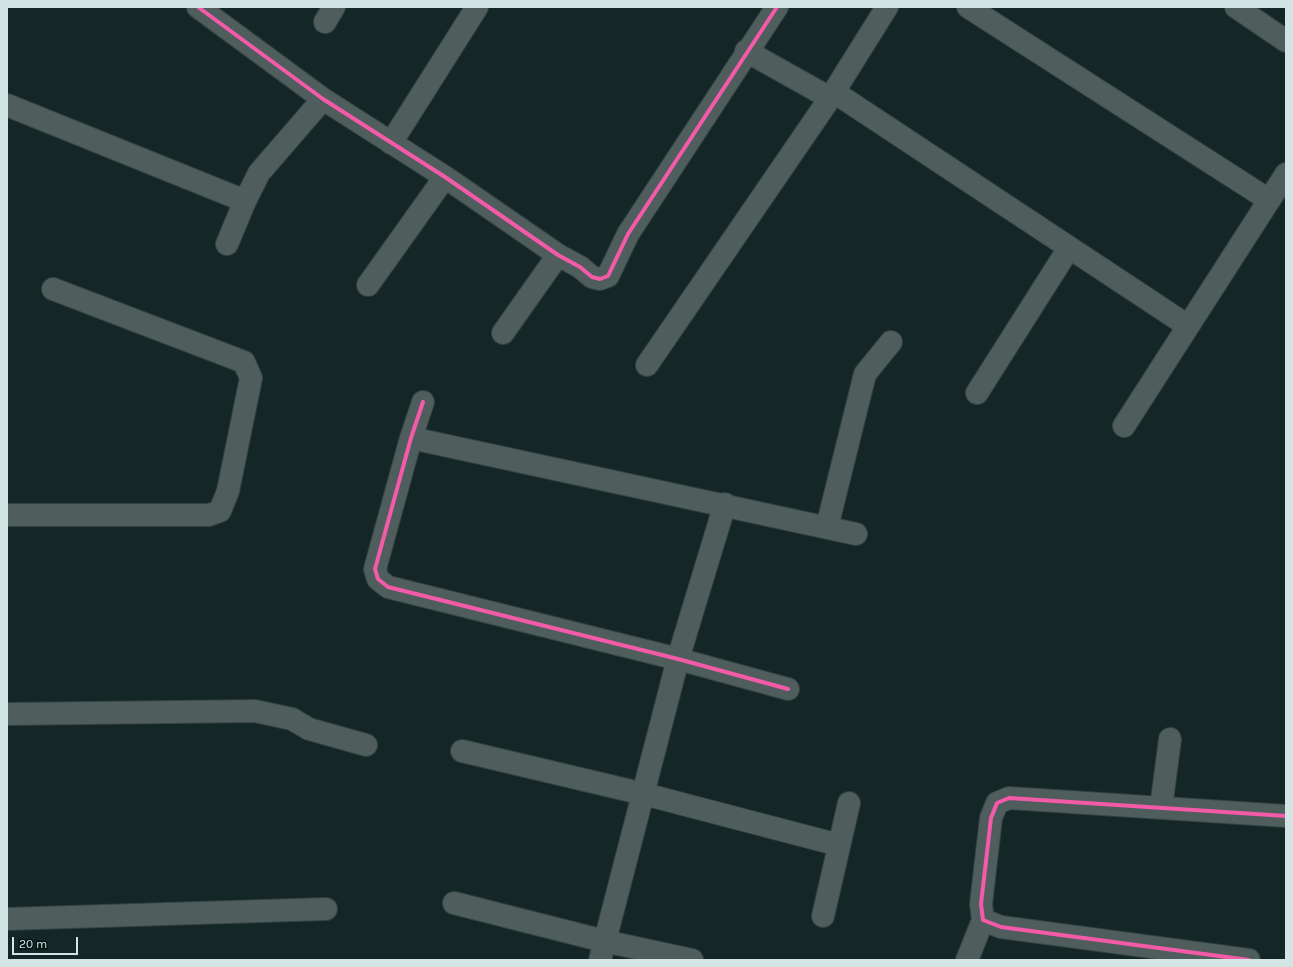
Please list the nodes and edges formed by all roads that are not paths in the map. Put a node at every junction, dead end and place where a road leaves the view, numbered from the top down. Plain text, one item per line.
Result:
1 (198, 7) edge
2 (477, 7) edge
3 (777, 7) edge
4 (887, 7) edge
5 (968, 7) edge
6 (1236, 7) edge
7 (1286, 41) edge
8 (746, 51) junction
9 (832, 95) junction
10 (323, 99) junction
11 (7, 105) edge
12 (391, 143) junction
13 (1286, 174) edge
14 (445, 177) junction
15 (1269, 200) junction
16 (245, 201) junction
17 (227, 244) dead end
18 (1069, 248) junction
19 (558, 255) junction
20 (368, 285) dead end
21 (53, 289) dead end
22 (1188, 326) junction
23 (503, 333) dead end
24 (891, 342) dead end
25 (647, 365) dead end
26 (977, 393) dead end
27 (423, 402) dead end
28 (1124, 426) dead end
29 (411, 438) junction
30 (725, 504) junction
31 (7, 515) edge
32 (827, 527) junction
33 (856, 534) dead end
34 (678, 659) junction
35 (788, 689) dead end
36 (7, 714) edge
37 (1170, 739) dead end
38 (366, 745) dead end
39 (462, 751) dead end
40 (644, 794) junction
41 (849, 803) dead end
42 (1161, 808) junction
43 (1286, 816) edge
44 (839, 845) junction
45 (454, 903) dead end
46 (326, 909) dead end
47 (823, 916) dead end
48 (7, 919) edge
49 (983, 920) junction
50 (602, 951) edge
51 (692, 960) edge
52 (967, 960) edge
53 (1249, 960) edge

1 - 10 street
2 - 12 street
3 - 8 street
4 - 9 street
5 - 15 street
6 - 7 street
8 - 9 street
8 - 19 street
9 - 18 street
9 - 25 street
10 - 12 street
10 - 16 street
11 - 16 street
12 - 14 street
13 - 15 street
14 - 19 street
14 - 20 street
15 - 22 street
16 - 17 street
18 - 22 street
18 - 26 street
19 - 23 street
21 - 31 street
22 - 28 street
24 - 32 street
27 - 29 street
29 - 30 street
29 - 34 street
30 - 32 street
30 - 34 street
32 - 33 street
34 - 35 street
34 - 40 street
36 - 38 street
37 - 42 street
39 - 40 street
40 - 44 street
40 - 50 street
41 - 44 street
42 - 43 street
42 - 49 street
44 - 47 street
45 - 50 street
46 - 48 street
49 - 52 street
49 - 53 street
50 - 51 street

